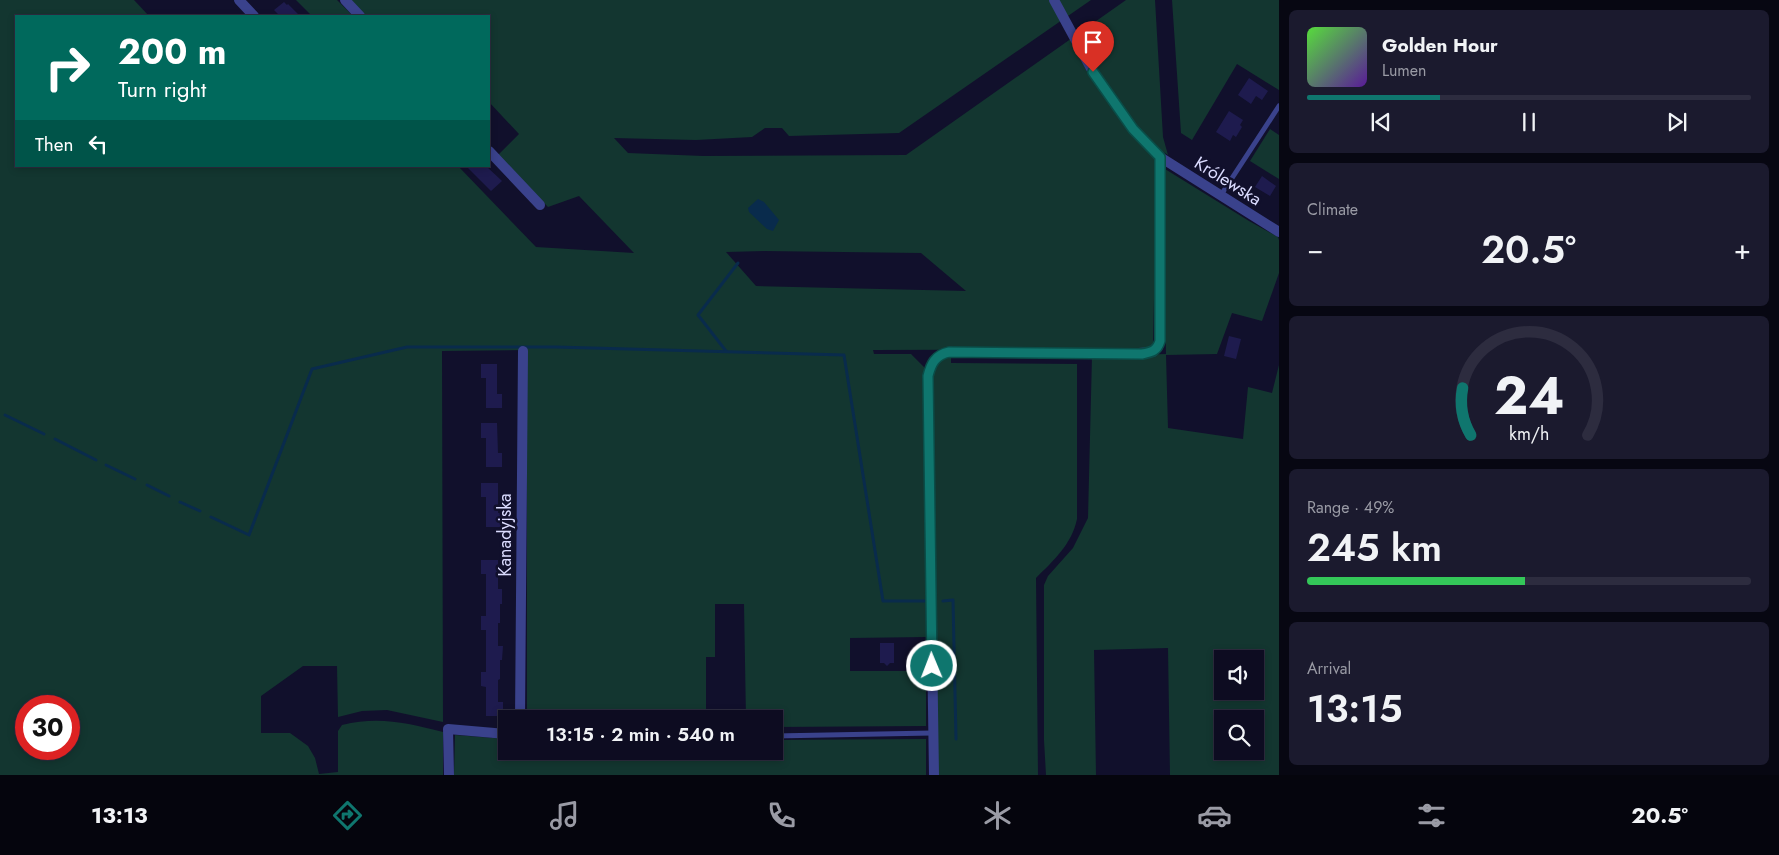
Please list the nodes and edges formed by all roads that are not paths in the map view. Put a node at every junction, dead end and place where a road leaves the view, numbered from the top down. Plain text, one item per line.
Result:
1 (239, 0) edge
2 (345, 0) edge
3 (1054, 0) edge
4 (253, 15) edge
5 (359, 15) edge
6 (1279, 106) edge
7 (490, 152) edge
8 (1160, 157) junction
9 (1221, 195) junction
10 (540, 205) dead end
11 (1279, 232) edge
12 (523, 351) dead end
13 (520, 710) edge
14 (498, 733) edge
15 (932, 733) junction
16 (783, 736) edge
17 (449, 775) edge
18 (934, 775) edge

1 - 4 street
2 - 5 street
3 - 8 street, Królewska
6 - 9 lane
7 - 10 street
8 - 9 street, Królewska
8 - 15 street
9 - 11 street, Królewska
12 - 13 street, Kanadyjska
14 - 17 street
15 - 16 lane
15 - 18 street

